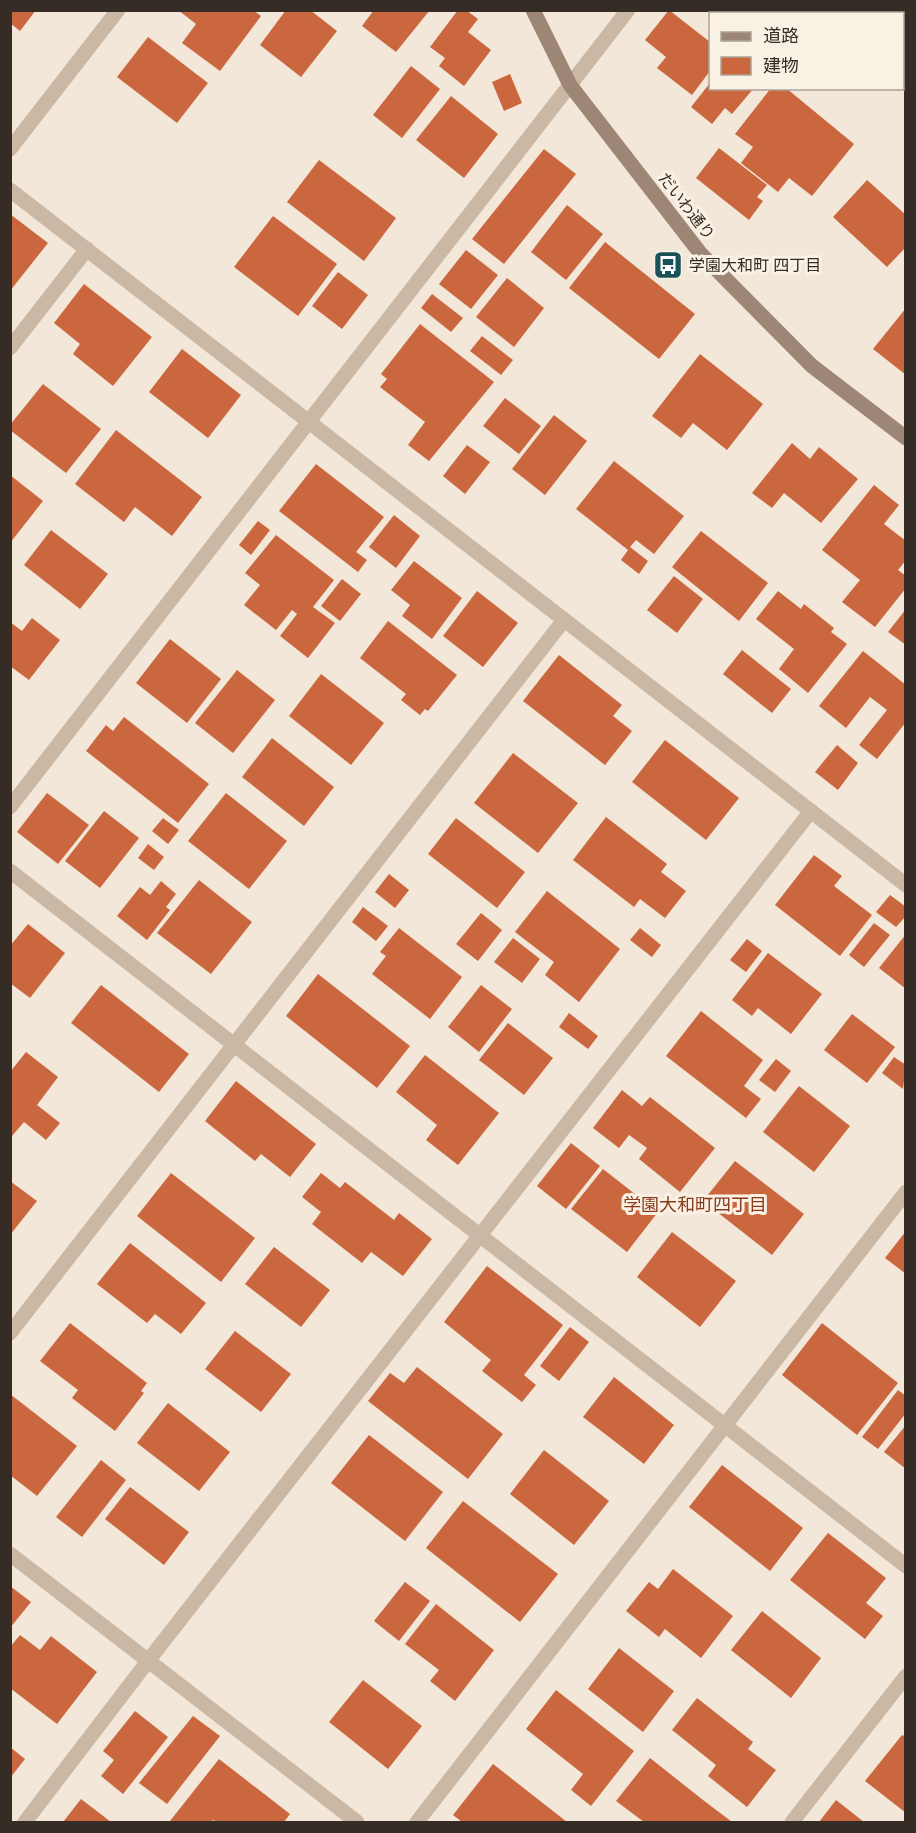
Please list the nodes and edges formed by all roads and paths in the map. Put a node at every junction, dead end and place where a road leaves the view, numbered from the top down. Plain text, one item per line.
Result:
1 (118, 10) edge
2 (533, 10) edge
3 (628, 10) edge
4 (570, 85) junction
5 (10, 149) edge
6 (10, 190) edge
7 (87, 249) junction
8 (10, 348) edge
9 (309, 422) junction
10 (906, 438) edge
11 (564, 620) junction
12 (10, 807) edge
13 (811, 811) junction
14 (10, 871) edge
15 (906, 885) edge
16 (236, 1045) junction
17 (906, 1192) edge
18 (480, 1235) junction
19 (10, 1333) edge
20 (725, 1426) junction
21 (10, 1554) edge
22 (906, 1566) edge
23 (148, 1661) junction
24 (906, 1676) edge
25 (25, 1822) edge
26 (357, 1822) edge
27 (417, 1822) edge
28 (792, 1822) edge

1 - 5 street
2 - 4 street, だいわ通り
3 - 4 street
4 - 9 street
4 - 10 street, だいわ通り
6 - 7 street
7 - 8 street
7 - 9 street
9 - 11 street
9 - 12 street
11 - 13 street
11 - 16 street
13 - 15 street
13 - 18 street
14 - 16 street
16 - 18 street
16 - 19 street
17 - 20 street
18 - 20 street
18 - 23 street
20 - 22 street
20 - 27 street
21 - 23 street
23 - 25 street
23 - 26 street
24 - 28 street

